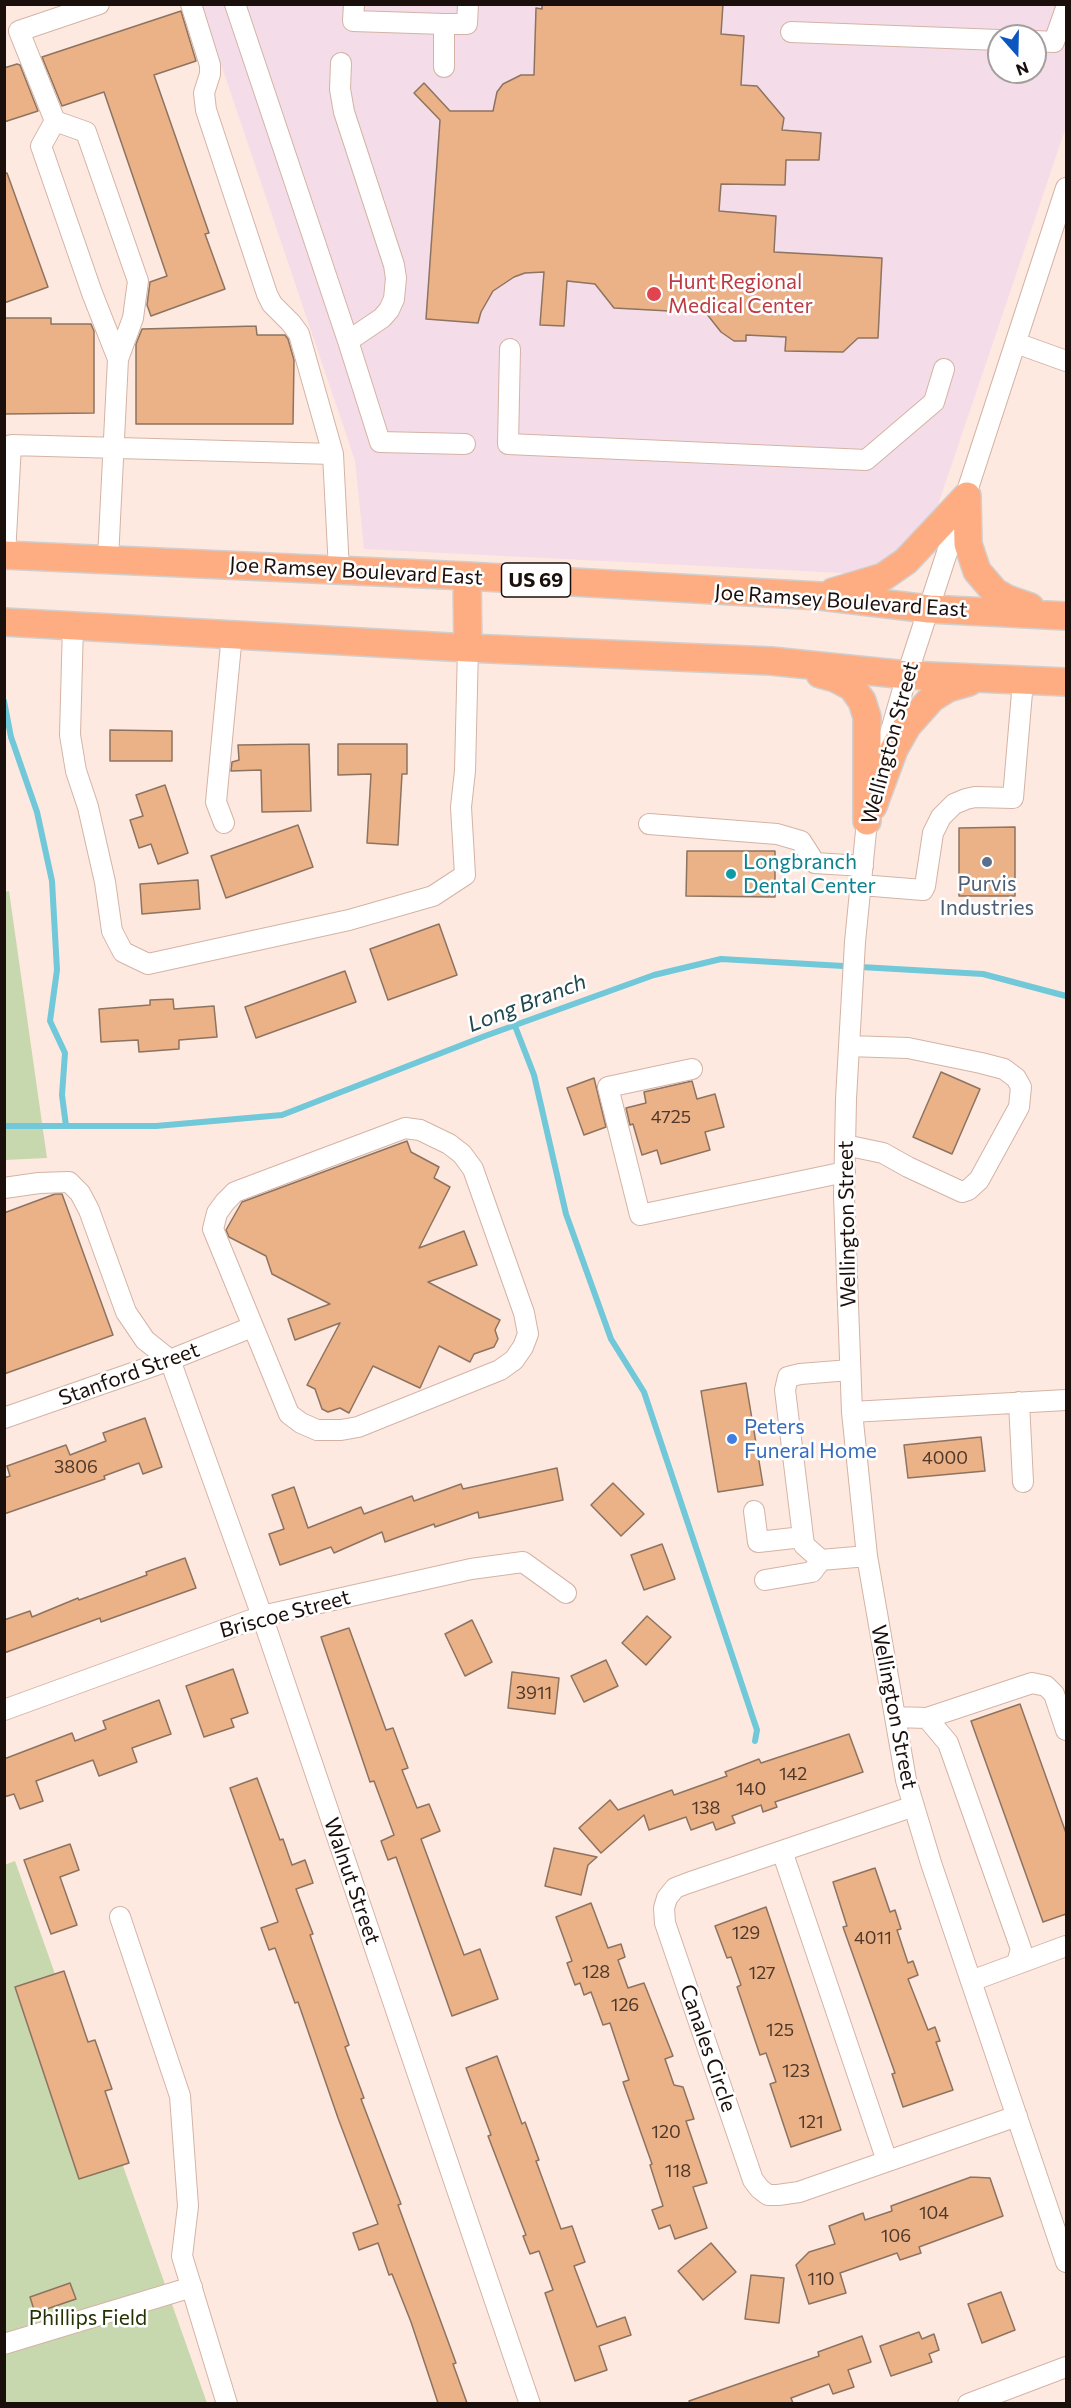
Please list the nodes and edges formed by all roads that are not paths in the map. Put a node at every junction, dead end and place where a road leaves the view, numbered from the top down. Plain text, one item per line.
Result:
1 (99, 4) edge
2 (191, 4) edge
3 (235, 4) edge
4 (354, 4) edge
5 (468, 4) edge
6 (1066, 8) edge
7 (444, 24) junction
8 (791, 32) dead end
9 (12, 34) edge
10 (987, 39) edge
11 (1047, 42) edge
12 (341, 63) dead end
13 (444, 67) dead end
14 (55, 121) junction
15 (1065, 196) edge
16 (348, 342) junction
17 (1016, 343) junction
18 (510, 349) dead end
19 (118, 359) junction
20 (1066, 361) edge
21 (944, 369) dead end
22 (465, 444) dead end
23 (8, 445) edge
24 (114, 448) junction
25 (333, 454) junction
26 (968, 496) junction
27 (5, 555) edge
28 (108, 559) junction
29 (339, 570) junction
30 (467, 576) junction
31 (820, 596) junction
32 (929, 609) junction
33 (1060, 616) edge
34 (4, 622) edge
35 (73, 626) junction
36 (232, 634) junction
37 (468, 648) junction
38 (771, 661) junction
39 (907, 675) junction
40 (979, 679) junction
41 (1023, 681) junction
42 (1066, 682) edge
43 (867, 821) junction
44 (224, 823) dead end
45 (649, 824) dead end
46 (862, 866) junction
47 (861, 885) junction
48 (849, 1046) junction
49 (692, 1069) dead end
50 (845, 1145) junction
51 (845, 1172) junction
52 (4, 1188) edge
53 (252, 1327) junction
54 (170, 1360) junction
55 (850, 1370) junction
56 (1066, 1400) edge
57 (1019, 1402) junction
58 (852, 1412) junction
59 (4, 1418) edge
60 (1023, 1482) dead end
61 (754, 1510) dead end
62 (803, 1538) junction
63 (867, 1556) junction
64 (821, 1560) junction
65 (765, 1580) dead end
66 (566, 1593) dead end
67 (262, 1616) junction
68 (4, 1710) edge
69 (895, 1717) junction
70 (927, 1718) junction
71 (1066, 1730) edge
72 (914, 1806) junction
73 (782, 1851) junction
74 (120, 1917) dead end
75 (1066, 1946) edge
76 (1017, 1964) junction
77 (971, 1981) junction
78 (1017, 2116) junction
79 (887, 2161) junction
80 (1065, 2252) edge
81 (190, 2279) junction
82 (4, 2344) edge
83 (1066, 2367) edge
84 (227, 2403) edge
85 (530, 2403) edge
86 (968, 2403) edge

1 - 9 street
2 - 25 street
3 - 16 street
4 - 7 street
5 - 7 street
6 - 11 street
7 - 13 street
8 - 10 street
9 - 14 street
12 - 16 street
14 - 19 street
14 - 19 street
15 - 17 street, Wellington Street
16 - 22 street
17 - 20 street
17 - 26 street, Wellington Street
18 - 21 street
19 - 24 street
23 - 24 street
23 - 27 street
24 - 25 street
24 - 28 street
25 - 29 street
26 - 31 highway
26 - 32 street, Wellington Street
26 - 33 highway
27 - 28 highway, Joe Ramsey Boulevard East / US 69
28 - 29 highway, Joe Ramsey Boulevard East / US 69
29 - 30 highway, Joe Ramsey Boulevard East / US 69
30 - 31 highway, Joe Ramsey Boulevard East / US 69
30 - 37 highway
31 - 32 highway, Joe Ramsey Boulevard East / US 69
32 - 33 highway, Joe Ramsey Boulevard East / US 69
32 - 39 street, Wellington Street
34 - 35 highway
35 - 36 highway
35 - 37 street
36 - 37 highway
36 - 44 street
37 - 38 highway
38 - 39 highway
38 - 43 highway
39 - 40 highway
39 - 43 street, Wellington Street
40 - 41 highway
40 - 43 highway
41 - 42 highway
41 - 47 street
43 - 46 street, Wellington Street
45 - 46 street
46 - 47 street, Wellington Street
47 - 48 street, Wellington Street
48 - 50 street, Wellington Street
48 - 50 street
49 - 51 street
50 - 51 street, Wellington Street
51 - 55 street, Wellington Street
52 - 54 street
53 - 53 street
53 - 54 street, Stanford Street
54 - 59 street, Stanford Street
54 - 67 street, Walnut Street
55 - 58 street, Wellington Street
55 - 62 street
56 - 57 street
57 - 58 street
57 - 60 street
58 - 63 street, Wellington Street
61 - 62 street
62 - 64 street
63 - 64 street
63 - 69 street, Wellington Street
64 - 65 street
66 - 67 street, Briscoe Street
67 - 68 street, Briscoe Street
67 - 85 street, Walnut Street
69 - 70 street
69 - 72 street, Wellington Street
70 - 71 street
70 - 76 street
72 - 73 street, Canales Circle
72 - 77 street, Wellington Street
73 - 79 street
73 - 79 street, Canales Circle
74 - 81 street
75 - 76 street
76 - 77 street
77 - 78 street, Wellington Street
78 - 79 street, Canales Circle
78 - 80 street, Wellington Street
81 - 82 street
81 - 84 street
83 - 86 street

